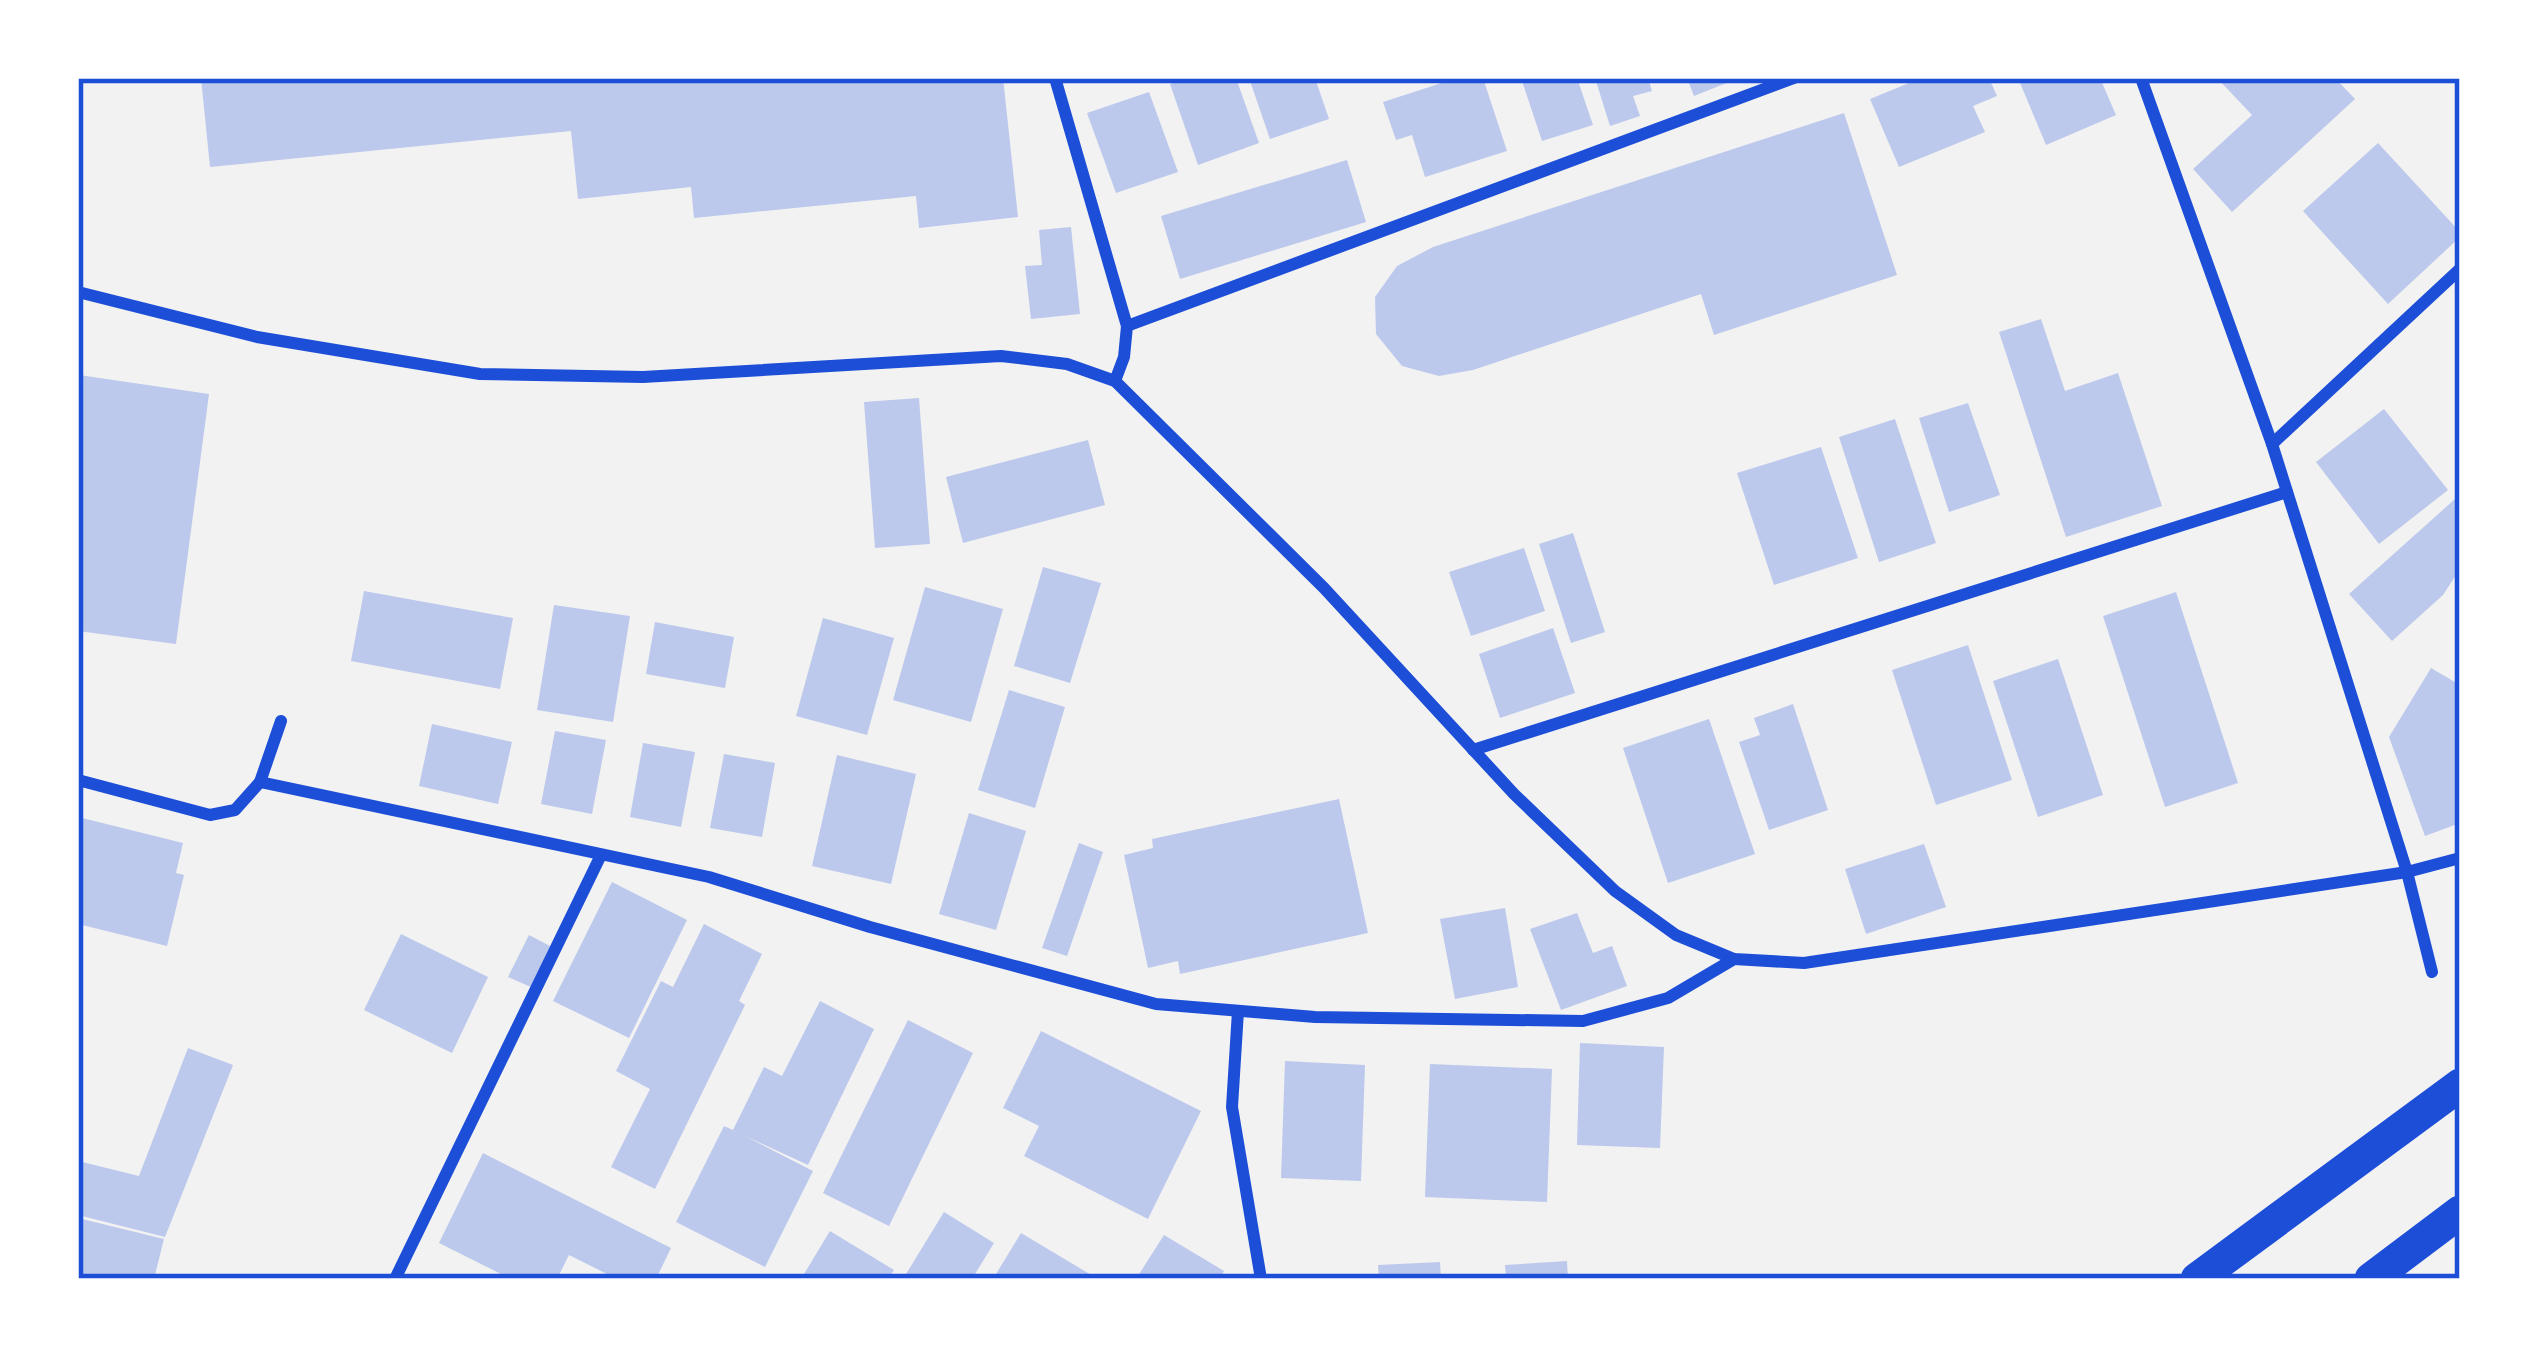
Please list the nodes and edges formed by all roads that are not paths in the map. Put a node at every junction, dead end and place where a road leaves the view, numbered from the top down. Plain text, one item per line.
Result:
1 (1055, 78) edge
2 (1793, 78) edge
3 (2141, 78) edge
4 (2460, 269) edge
5 (78, 292) edge
6 (1127, 326) junction
7 (1115, 381) junction
8 (2272, 444) junction
9 (2287, 493) junction
10 (281, 721) dead end
11 (1474, 750) junction
12 (78, 780) edge
13 (260, 782) junction
14 (601, 855) junction
15 (2460, 858) edge
16 (2408, 872) junction
17 (1734, 959) junction
18 (2432, 972) dead end
19 (1238, 1011) junction
20 (2460, 1085) edge
21 (2460, 1212) edge
22 (395, 1279) edge
23 (1261, 1279) edge
24 (2197, 1279) edge
25 (2371, 1279) edge

1 - 6 street
2 - 6 street
3 - 8 street
4 - 8 street
5 - 7 street
6 - 7 street
7 - 11 street
8 - 9 street
9 - 11 street
9 - 16 street
10 - 13 street
11 - 17 street
12 - 13 street
13 - 14 street
14 - 19 street
14 - 22 street
15 - 16 street
16 - 17 street
16 - 18 street
17 - 19 street
19 - 23 street
20 - 24 highway
21 - 25 highway

